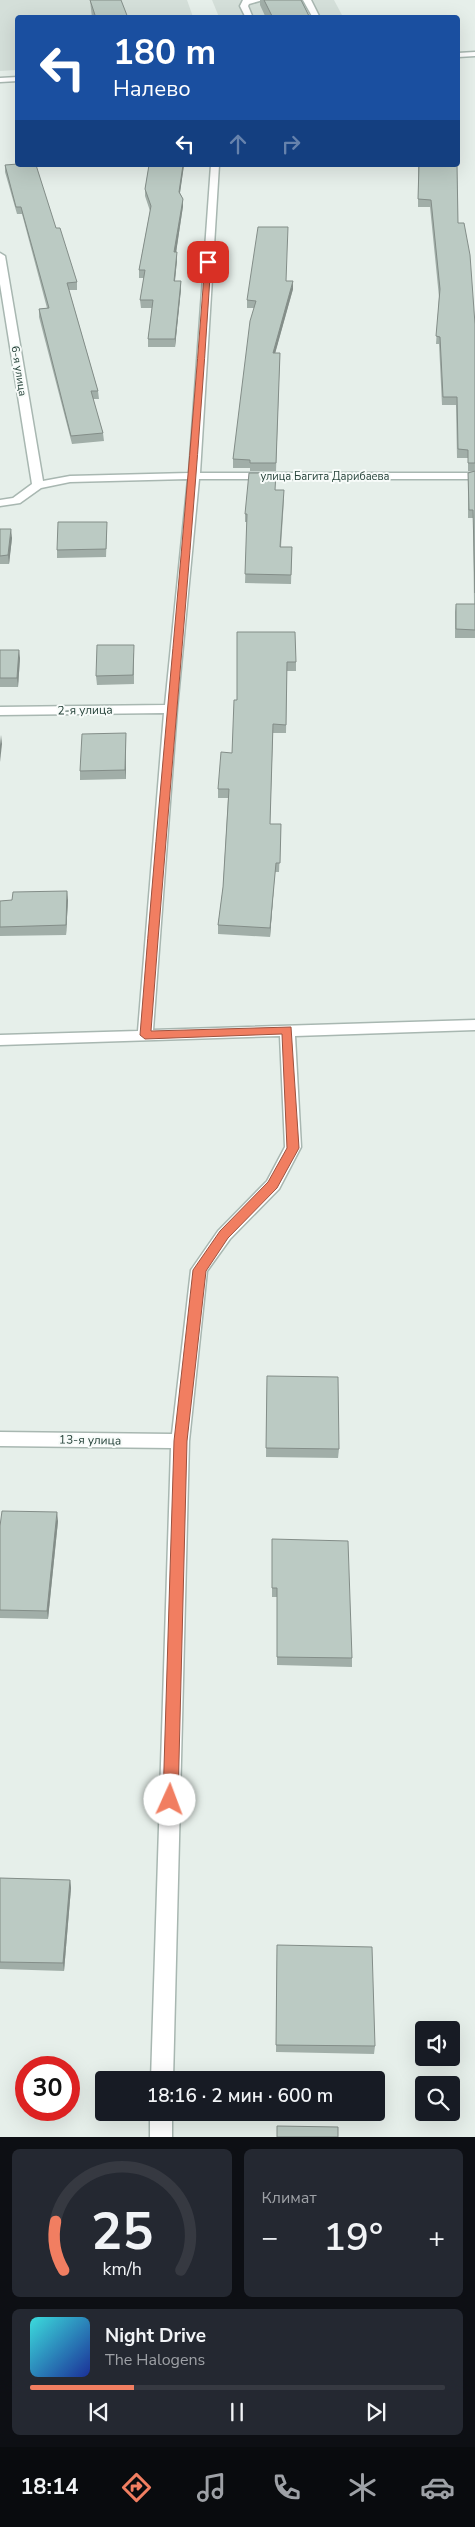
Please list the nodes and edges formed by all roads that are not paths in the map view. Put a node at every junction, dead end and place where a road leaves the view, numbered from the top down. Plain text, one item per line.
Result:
1 (259, 0) edge
2 (307, 0) edge
3 (248, 15) edge
4 (315, 15) edge
5 (460, 54) edge
6 (475, 54) edge
7 (15, 79) edge
8 (0, 80) edge
9 (215, 167) edge
10 (0, 256) edge
11 (194, 476) junction
12 (475, 476) edge
13 (38, 485) junction
14 (0, 503) edge
15 (171, 709) junction
16 (0, 711) edge
17 (475, 1025) edge
18 (287, 1030) junction
19 (145, 1035) junction
20 (0, 1040) edge
21 (0, 1439) edge
22 (180, 1441) junction
23 (162, 2071) edge
24 (162, 2121) edge
25 (161, 2137) edge

1 - 3 street
2 - 4 street
5 - 6 street
7 - 8 street
9 - 11 street
10 - 13 street, 6-я улица
11 - 12 street, улица Багита Дарибаева
11 - 13 street, улица Багита Дарибаева
11 - 15 street
13 - 14 street, улица Багита Дарибаева
15 - 16 street, 2-я улица
15 - 19 street
17 - 18 street
18 - 19 street
18 - 22 street
19 - 20 street
21 - 22 street, 13-я улица
22 - 23 street
24 - 25 street

